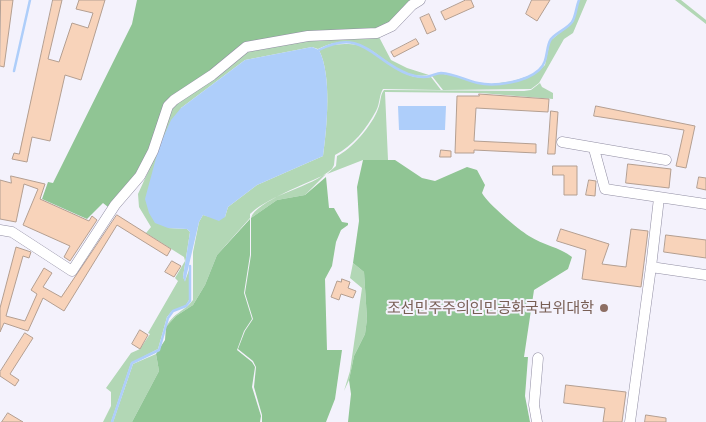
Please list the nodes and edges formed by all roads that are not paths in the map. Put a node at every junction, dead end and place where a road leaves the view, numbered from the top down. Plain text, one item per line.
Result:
1 (420, 0) edge
2 (562, 142) dead end
3 (594, 149) junction
4 (666, 160) dead end
5 (660, 198) junction
6 (706, 204) edge
7 (0, 230) edge
8 (651, 267) junction
9 (706, 275) edge
10 (538, 358) dead end
11 (537, 422) edge
12 (630, 422) edge

1 - 7 street
2 - 3 street
3 - 4 street
3 - 5 street
5 - 6 street
5 - 8 street
8 - 9 street
8 - 12 street
10 - 11 street

